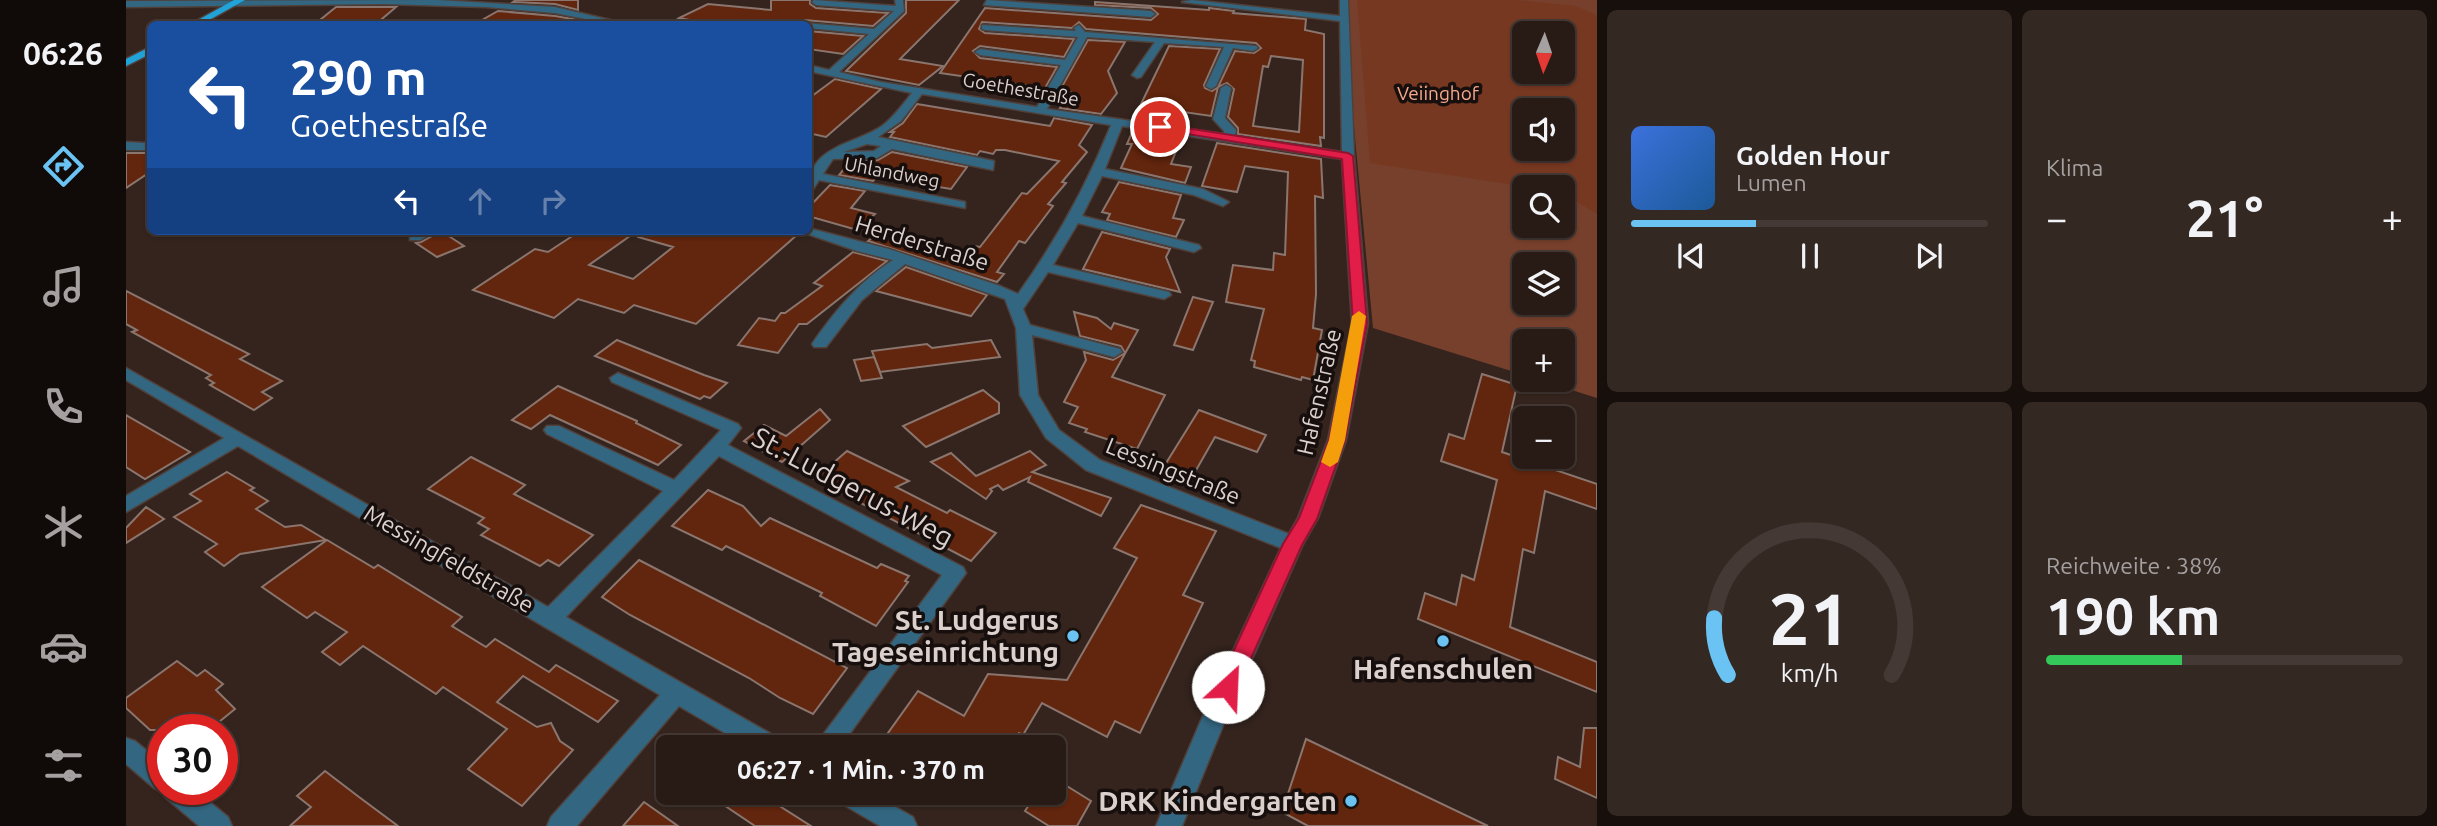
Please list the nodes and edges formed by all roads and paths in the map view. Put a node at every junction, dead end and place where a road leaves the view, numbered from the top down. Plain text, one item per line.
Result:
1 (188, 0) edge
2 (575, 0) edge
3 (1344, 0) edge
4 (239, 1) edge
5 (384, 1) edge
6 (816, 2) dead end
7 (1186, 2) dead end
8 (159, 3) junction
9 (987, 3) dead end
10 (126, 4) edge
11 (900, 4) edge
12 (1070, 5) edge
13 (555, 10) junction
14 (1150, 14) dead end
15 (574, 16) junction
16 (1346, 19) junction
17 (202, 21) edge
18 (562, 21) edge
19 (604, 21) edge
20 (812, 25) edge
21 (985, 27) dead end
22 (876, 32) junction
23 (1083, 36) junction
24 (1161, 40) junction
25 (1230, 45) junction
26 (1252, 48) dead end
27 (147, 52) edge
28 (980, 52) dead end
29 (126, 63) edge
30 (1068, 63) junction
31 (812, 69) edge
32 (832, 73) junction
33 (1137, 75) dead end
34 (1211, 86) dead end
35 (1226, 88) dead end
36 (920, 90) junction
37 (1041, 110) junction
38 (1118, 122) junction
39 (1230, 136) junction
40 (866, 139) junction
41 (890, 145) junction
42 (126, 146) edge
43 (147, 146) edge
44 (830, 156) junction
45 (1348, 156) junction
46 (989, 167) dead end
47 (1100, 172) junction
48 (812, 182) edge
49 (1223, 202) dead end
50 (960, 205) dead end
51 (1074, 218) junction
52 (812, 233) edge
53 (420, 235) edge
54 (415, 237) dead end
55 (1194, 248) dead end
56 (903, 259) junction
57 (1045, 267) junction
58 (1164, 295) dead end
59 (1016, 309) junction
60 (1024, 328) junction
61 (820, 344) dead end
62 (1114, 352) dead end
63 (126, 373) edge
64 (618, 378) dead end
65 (553, 430) dead end
66 (237, 438) junction
67 (717, 447) junction
68 (677, 489) junction
69 (126, 505) edge
70 (1293, 544) junction
71 (551, 618) junction
72 (678, 691) junction
73 (752, 735) edge
74 (835, 735) edge
75 (126, 749) edge
76 (147, 767) edge
77 (193, 805) edge
78 (868, 805) edge
79 (219, 826) edge
80 (559, 826) edge
81 (904, 826) edge
82 (1169, 826) edge

1 - 8 street
2 - 13 street
3 - 16 street, Hafenstraße
4 - 5 street
4 - 8 street
4 - 17 main road
5 - 13 street
6 - 11 street
7 - 16 street
8 - 10 street
9 - 12 street
11 - 22 street
12 - 14 street
12 - 23 street
13 - 15 street
15 - 18 street
15 - 19 street
16 - 45 street, Hafenstraße
20 - 22 street
21 - 23 street
22 - 32 street
23 - 24 street
23 - 30 street
24 - 25 street
24 - 33 street
25 - 26 street
25 - 34 street
27 - 29 main road
28 - 30 street
30 - 37 street
31 - 32 street, Goethestraße
32 - 36 street, Goethestraße
35 - 39 street
36 - 37 street, Goethestraße
36 - 40 street
37 - 38 street, Goethestraße
38 - 39 street, Goethestraße
38 - 47 street
39 - 45 street, Goethestraße
40 - 41 street
40 - 44 street
41 - 44 street
41 - 46 street
42 - 43 street
44 - 48 street
45 - 70 street, Hafenstraße
47 - 49 street
47 - 51 street
48 - 50 street, Uhlandweg
51 - 55 street
51 - 57 street
52 - 56 street, Herderstraße
53 - 54 street
56 - 59 street, Herderstraße
56 - 61 street
57 - 58 street
57 - 59 street
59 - 60 street, Lessingstraße
60 - 62 street
60 - 70 street, Lessingstraße
63 - 66 street, Messingfeldstraße
64 - 67 street, St.-Ludgerus-Weg
65 - 68 street
66 - 69 street
66 - 71 street, Messingfeldstraße
67 - 68 street, St.-Ludgerus-Weg
67 - 74 street, St.-Ludgerus-Weg
68 - 71 street, St.-Ludgerus-Weg
70 - 82 street, Hafenstraße
71 - 72 street, Messingfeldstraße
72 - 73 street, Messingfeldstraße
72 - 80 street
75 - 76 street
77 - 79 street
78 - 81 street

